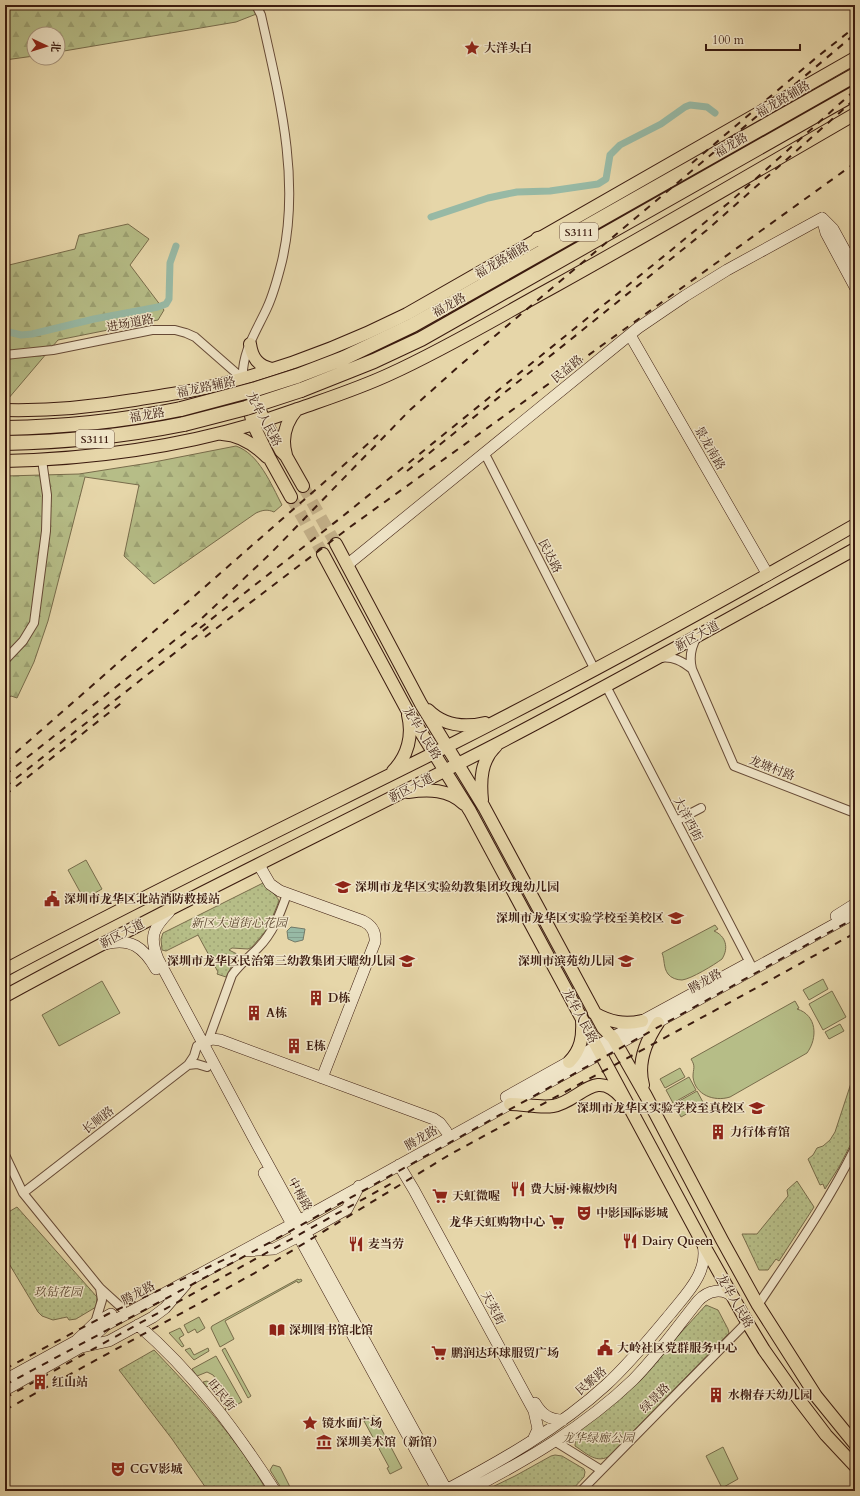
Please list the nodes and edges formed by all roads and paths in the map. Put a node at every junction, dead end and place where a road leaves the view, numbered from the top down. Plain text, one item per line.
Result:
1 (256, 5) edge
2 (855, 58) edge
3 (855, 75) edge
4 (855, 93) edge
5 (855, 114) edge
6 (822, 218) junction
7 (576, 233) junction
8 (538, 239) junction
9 (855, 269) edge
10 (855, 286) edge
11 (630, 335) junction
12 (250, 344) junction
13 (5, 355) edge
14 (272, 369) junction
15 (243, 379) junction
16 (297, 409) junction
17 (5, 410) edge
18 (258, 422) junction
19 (5, 428) edge
20 (214, 434) junction
21 (5, 443) edge
22 (485, 454) junction
23 (286, 456) junction
24 (270, 459) junction
25 (5, 461) edge
26 (43, 464) junction
27 (303, 486) tunnel mouth
28 (291, 497) tunnel mouth
29 (855, 525) edge
30 (336, 544) tunnel mouth
31 (855, 549) edge
32 (324, 554) tunnel mouth
33 (347, 564) junction
34 (768, 575) junction
35 (698, 636) junction
36 (5, 660) edge
37 (653, 660) junction
38 (692, 669) junction
39 (595, 670) junction
40 (606, 686) junction
41 (421, 704) junction
42 (407, 710) junction
43 (496, 720) junction
44 (500, 742) junction
45 (446, 746) junction
46 (434, 752) junction
47 (458, 764) junction
48 (446, 770) junction
49 (388, 776) junction
50 (397, 794) junction
51 (484, 807) junction
52 (701, 808) dead end
53 (470, 811) junction
54 (855, 813) edge
55 (676, 821) junction
56 (258, 865) junction
57 (287, 894) junction
58 (855, 904) edge
59 (171, 909) junction
60 (855, 913) edge
61 (101, 945) junction
62 (750, 963) junction
63 (5, 970) edge
64 (5, 996) edge
65 (594, 1013) junction
66 (581, 1017) junction
67 (642, 1021) junction
68 (658, 1022) junction
69 (615, 1041) junction
70 (202, 1043) junction
71 (599, 1050) junction
72 (569, 1062) junction
73 (188, 1066) junction
74 (207, 1067) junction
75 (322, 1078) junction
76 (646, 1096) junction
77 (510, 1104) junction
78 (631, 1109) junction
79 (446, 1131) junction
80 (855, 1148) edge
81 (5, 1155) edge
82 (399, 1165) junction
83 (356, 1186) junction
84 (414, 1190) junction
85 (23, 1193) junction
86 (294, 1219) junction
87 (302, 1234) junction
88 (703, 1244) junction
89 (244, 1250) junction
90 (191, 1279) junction
91 (100, 1288) junction
92 (734, 1298) junction
93 (758, 1305) junction
94 (122, 1308) junction
95 (747, 1322) junction
96 (95, 1323) junction
97 (138, 1326) junction
98 (81, 1347) junction
99 (5, 1380) edge
100 (5, 1390) edge
101 (563, 1420) junction
102 (533, 1440) junction
103 (556, 1442) junction
104 (855, 1444) edge
105 (855, 1466) edge
106 (431, 1469) junction
107 (601, 1470) junction
108 (472, 1476) junction
109 (469, 1490) edge
110 (275, 1491) edge
111 (427, 1491) edge
112 (444, 1491) edge
113 (581, 1491) edge

1 - 12 street
2 - 8 main road, 福龙路辅路
3 - 7 highway, 福龙路 / S3111
4 - 21 highway, 福龙路 / S3111, bridge
5 - 16 main road
6 - 9 main road
6 - 10 main road
6 - 11 main road, 民益路
7 - 8 highway
7 - 19 highway, 福龙路 / S3111, bridge
8 - 14 main road, 福龙路辅路
11 - 22 main road, 民益路
11 - 34 main road, 景龙南路
12 - 14 main road
12 - 15 street
13 - 15 street, 进场道路
14 - 15 main road, 福龙路辅路
15 - 17 main road, 福龙路辅路
15 - 18 main road, 龙华人民路
16 - 18 main road
16 - 23 main road
18 - 20 main road
18 - 23 main road, 龙华人民路
18 - 24 main road, 龙华人民路
20 - 24 main road
20 - 26 main road
22 - 33 main road, 民益路
22 - 39 street, 民达路
23 - 27 main road, 龙华人民路
24 - 28 main road, 龙华人民路
25 - 26 main road
26 - 36 street
29 - 34 main road, 新区大道
30 - 33 main road, 龙华人民路
31 - 35 main road, 新区大道
32 - 42 main road, 龙华人民路
33 - 41 main road, 龙华人民路
34 - 39 main road, 新区大道
35 - 37 main road, 新区大道
35 - 38 street, 龙塘村路
37 - 38 street
37 - 40 main road, 新区大道
38 - 54 street, 龙塘村路
39 - 43 main road, 新区大道
40 - 44 main road, 新区大道
40 - 55 street, 大洋西街
41 - 43 main road
41 - 45 main road, 龙华人民路
42 - 46 main road, 龙华人民路
42 - 49 main road
43 - 45 main road, 新区大道
44 - 47 main road, 新区大道
44 - 51 main road
45 - 46 main road, 新区大道
45 - 47 main road, 龙华人民路
46 - 48 main road, 龙华人民路
46 - 49 main road, 新区大道
47 - 48 main road, 新区大道
47 - 51 main road, 龙华人民路
48 - 50 main road, 新区大道
48 - 53 main road, 龙华人民路
49 - 63 main road, 新区大道
50 - 53 main road
50 - 56 main road, 新区大道
51 - 65 main road, 龙华人民路
52 - 55 street
53 - 66 main road, 龙华人民路
55 - 62 street, 大洋西街
56 - 57 main road
56 - 59 main road, 新区大道
57 - 70 street
57 - 75 main road
58 - 62 main road, 腾龙路
59 - 61 main road, 新区大道
59 - 70 main road, 中梅路
60 - 68 main road, 腾龙路
61 - 64 main road, 新区大道
61 - 70 main road, 中梅路
62 - 67 main road, 腾龙路
65 - 67 main road
65 - 69 main road, 龙华人民路
66 - 71 main road, 龙华人民路
66 - 72 main road
67 - 69 main road, 腾龙路
68 - 69 main road, 腾龙路
68 - 76 main road
69 - 71 main road, 腾龙路
69 - 76 main road, 龙华人民路
70 - 73 street
70 - 74 main road, 中梅路
70 - 75 main road
70 - 86 main road, 中梅路
71 - 72 main road, 腾龙路
71 - 77 main road, 腾龙路
71 - 78 main road, 龙华人民路
72 - 79 main road, 腾龙路
73 - 74 street
73 - 85 street, 长顺路
74 - 86 main road, 中梅路
75 - 79 main road
76 - 93 main road, 龙华人民路
77 - 78 main road
77 - 82 main road, 腾龙路
78 - 88 main road, 龙华人民路
79 - 83 main road, 腾龙路
80 - 93 street
81 - 85 street
82 - 83 main road, 腾龙路
82 - 84 main road, 天英街
83 - 86 main road, 腾龙路
83 - 87 main road
84 - 101 main road, 天英街
84 - 102 main road, 天英街
85 - 91 street
86 - 87 main road, 中梅路
86 - 89 main road, 腾龙路
86 - 94 main road, 腾龙路
87 - 89 main road
87 - 106 main road, 中梅路
88 - 92 main road, 龙华人民路
88 - 101 main road, 民繁路
89 - 90 main road, 腾龙路
90 - 97 main road
90 - 98 main road, 腾龙路
91 - 94 street
91 - 96 street
92 - 95 main road, 龙华人民路
92 - 103 main road
93 - 104 main road, 龙华人民路
94 - 96 main road, 腾龙路
95 - 105 main road, 龙华人民路
95 - 107 street, 绿景路
96 - 99 main road, 腾龙路
97 - 98 main road
97 - 110 main road, 旺民街
98 - 100 main road, 腾龙路
101 - 102 main road, 民繁路
102 - 108 main road, 民繁路
103 - 107 street
103 - 109 main road
106 - 108 main road
106 - 111 main road
106 - 112 main road, 中梅路
107 - 113 street, 绿景路
108 - 112 main road, 民繁路

